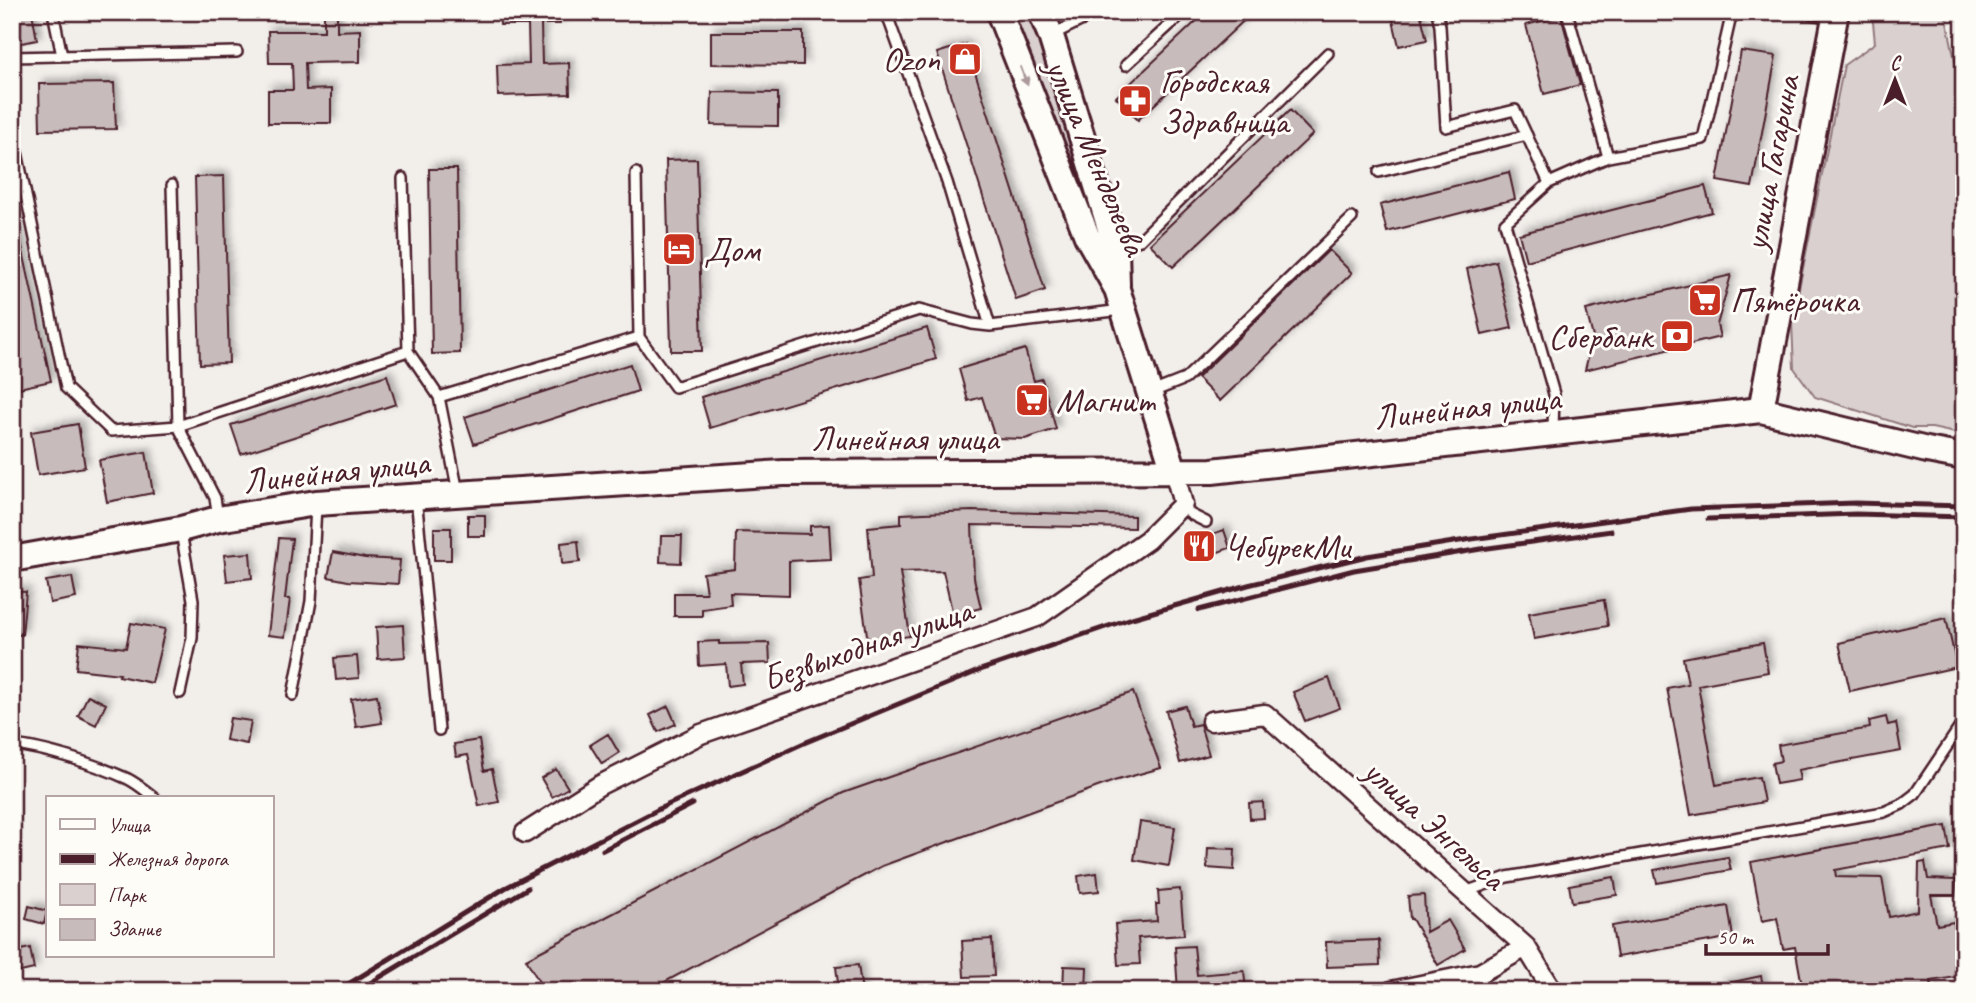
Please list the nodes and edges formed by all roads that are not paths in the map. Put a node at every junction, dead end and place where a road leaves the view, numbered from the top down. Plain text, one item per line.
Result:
1 (53, 12) edge
2 (886, 12) edge
3 (999, 12) edge
4 (1041, 12) edge
5 (1099, 12) edge
6 (1184, 12) edge
7 (1437, 12) edge
8 (1567, 12) edge
9 (1732, 12) edge
10 (1800, 12) edge
11 (1835, 15) edge
12 (1051, 36) junction
13 (237, 52) dead end
14 (1328, 53) dead end
15 (62, 56) junction
16 (12, 57) edge
17 (1126, 65) dead end
18 (12, 128) edge
19 (1527, 135) junction
20 (1608, 157) junction
21 (1379, 172) dead end
22 (636, 173) dead end
23 (403, 178) dead end
24 (1549, 183) junction
25 (172, 185) dead end
26 (1352, 218) dead end
27 (1116, 248) junction
28 (1121, 300) junction
29 (990, 326) junction
30 (639, 337) junction
31 (408, 351) junction
32 (1150, 392) junction
33 (439, 397) junction
34 (1761, 410) junction
35 (178, 426) junction
36 (1552, 433) junction
37 (1964, 457) edge
38 (1174, 471) junction
39 (458, 494) junction
40 (416, 496) junction
41 (316, 503) junction
42 (1183, 504) junction
43 (218, 519) junction
44 (1206, 522) dead end
45 (181, 529) junction
46 (12, 559) edge
47 (180, 693) dead end
48 (293, 695) dead end
49 (1211, 722) dead end
50 (1964, 722) edge
51 (439, 730) dead end
52 (12, 745) edge
53 (152, 796) edge
54 (525, 833) dead end
55 (1465, 892) junction
56 (1526, 947) junction
57 (1391, 991) edge
58 (1553, 991) edge

1 - 15 lane
2 - 29 lane
3 -> 28 main road, улица Менделеева
4 - 12 main road, улица Менделеева
5 - 12 lane
6 - 17 lane
7 - 19 lane
8 - 20 lane
9 - 20 lane
10 - 11 lane
11 - 34 main road, улица Гагарина
12 - 27 main road, улица Менделеева
13 - 15 lane
14 - 27 lane
15 - 16 lane
18 - 35 lane
19 - 21 lane
19 - 24 lane
20 - 24 lane
22 - 30 lane
23 - 31 lane
24 - 36 lane
25 - 35 lane
26 - 32 lane
27 - 28 main road, улица Менделеева
28 - 29 lane
28 - 32 main road, улица Менделеева
29 - 30 lane
30 - 33 lane
31 - 33 lane
31 - 35 lane
32 - 38 main road, улица Менделеева
33 - 39 lane
34 - 36 main road, Линейная улица
34 - 37 main road, Линейная улица
35 - 43 lane
36 - 38 main road, Линейная улица
38 - 39 main road, Линейная улица
38 - 42 street
39 - 40 main road, Линейная улица
40 - 41 main road, Линейная улица
40 - 51 lane
41 - 43 main road, Линейная улица
41 - 48 lane
42 - 44 lane
42 - 54 street, Безвыходная улица
43 - 45 main road, Линейная улица
45 - 46 main road, Линейная улица
45 - 47 lane
49 - 55 street, улица Энгельса
50 - 55 lane
52 - 53 lane
55 - 56 street, улица Энгельса
56 - 57 street
56 - 58 street, улица Энгельса

